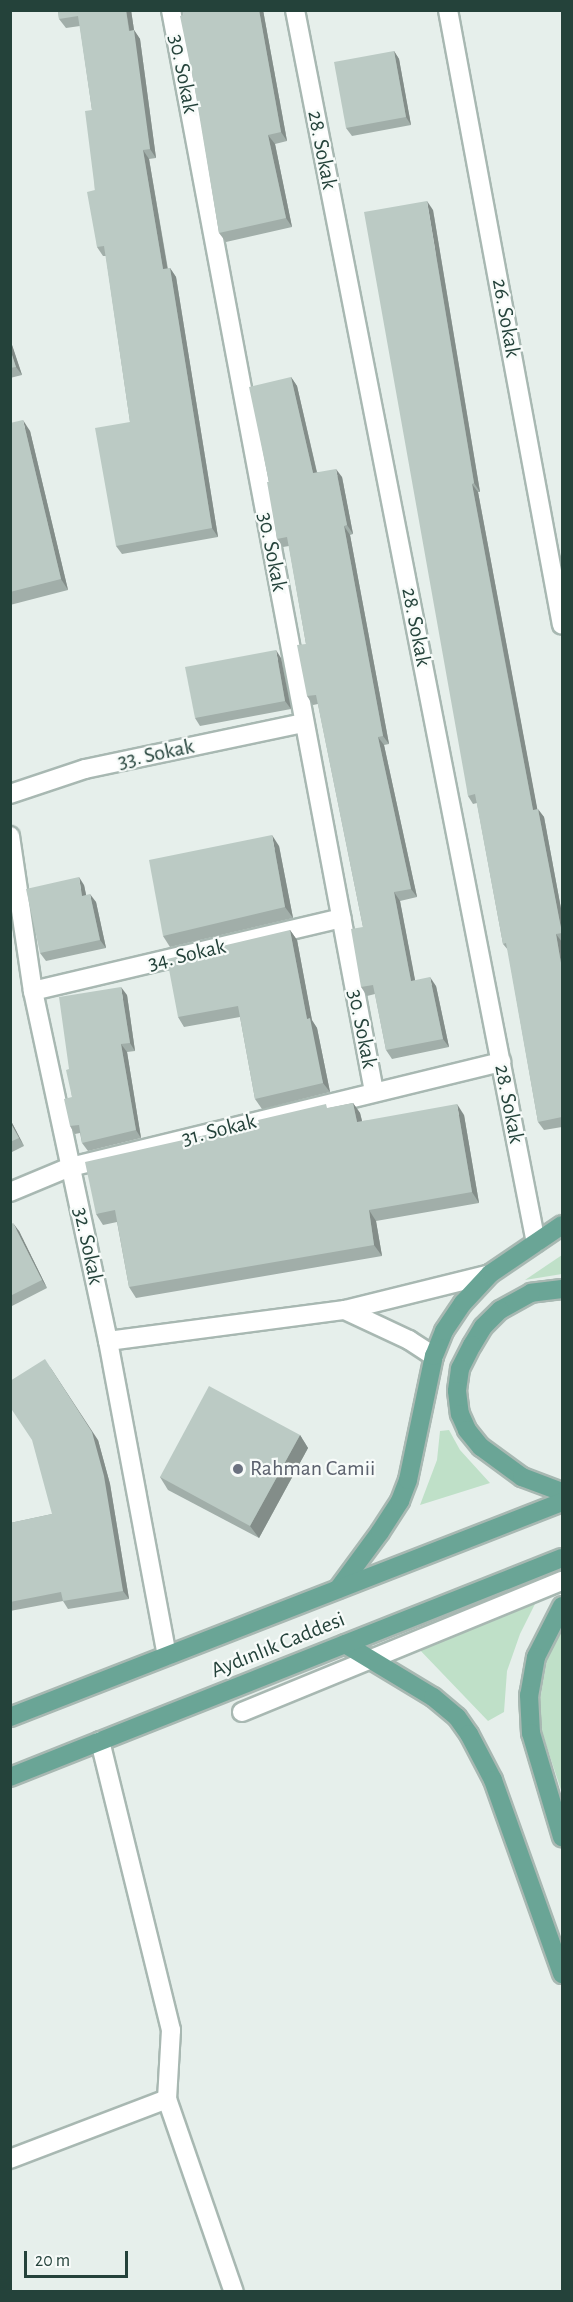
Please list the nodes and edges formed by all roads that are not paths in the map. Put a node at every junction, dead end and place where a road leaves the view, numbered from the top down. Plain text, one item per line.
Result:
1 (171, 10) edge
2 (295, 10) edge
3 (448, 10) edge
4 (562, 625) edge
5 (303, 723) junction
6 (10, 794) edge
7 (10, 836) edge
8 (341, 918) junction
9 (33, 991) junction
10 (501, 1062) junction
11 (374, 1092) junction
12 (70, 1167) junction
13 (10, 1192) edge
14 (562, 1226) edge
15 (536, 1243) junction
16 (490, 1274) junction
17 (562, 1289) edge
18 (345, 1310) junction
19 (108, 1341) junction
20 (434, 1356) junction
21 (562, 1492) edge
22 (562, 1502) edge
23 (562, 1558) edge
24 (562, 1581) edge
25 (338, 1589) junction
26 (562, 1606) edge
27 (345, 1644) junction
28 (167, 1656) junction
29 (369, 1660) junction
30 (242, 1712) dead end
31 (10, 1717) edge
32 (100, 1741) junction
33 (10, 1777) edge
34 (562, 1837) edge
35 (562, 1974) edge
36 (166, 2099) junction
37 (10, 2158) edge
38 (234, 2292) edge

1 - 5 street, 30. Sokak
2 - 10 street, 28. Sokak
3 - 4 street, 26. Sokak
5 - 6 street, 33. Sokak
5 - 8 street, 30. Sokak
7 - 9 street, 32. Sokak
8 - 9 street, 34. Sokak
8 - 11 street, 30. Sokak
9 - 12 street, 32. Sokak
10 - 11 street, 31. Sokak
10 - 15 street, 28. Sokak
11 - 12 street, 31. Sokak
12 - 13 street, 31. Sokak
12 - 19 street, 32. Sokak
14 - 15 main road
15 - 16 main road
16 - 18 street
16 - 20 main road
17 - 21 main road
18 - 19 street
18 - 20 street
19 - 28 street, 32. Sokak
20 - 25 main road
22 - 25 main road, Aydınlık Caddesi
23 - 27 main road, Aydınlık Caddesi
24 - 29 street
25 - 28 main road, Aydınlık Caddesi
26 - 34 main road
27 - 29 main road
27 - 32 main road, Aydınlık Caddesi
28 - 31 main road, Aydınlık Caddesi
29 - 30 street
29 - 35 main road
32 - 33 main road, Aydınlık Caddesi
32 - 36 street
36 - 37 street
36 - 38 street

